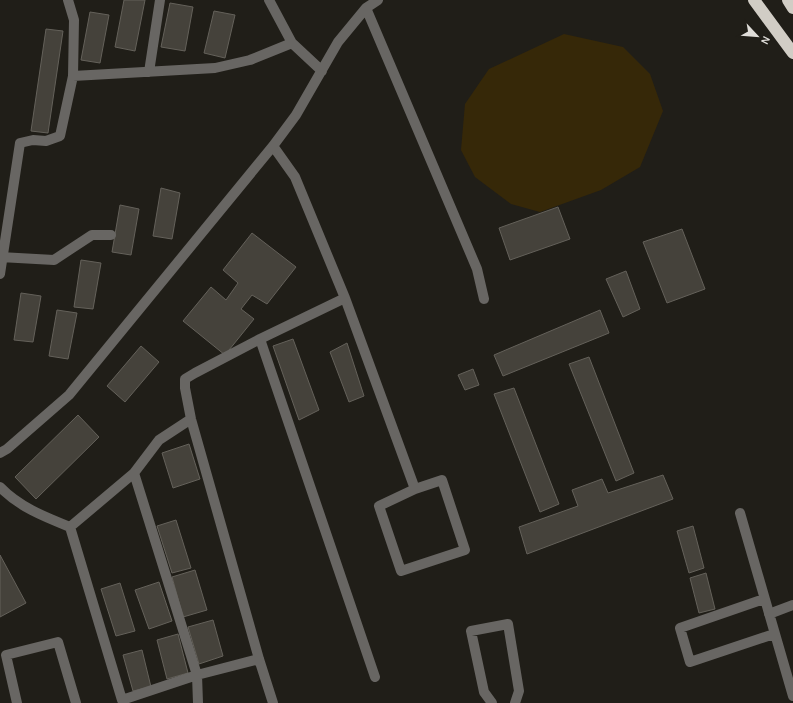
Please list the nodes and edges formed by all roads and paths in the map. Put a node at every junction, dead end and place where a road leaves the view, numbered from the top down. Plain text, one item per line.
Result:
1 (68, 0) edge
2 (160, 0) edge
3 (269, 0) edge
4 (378, 0) edge
5 (754, 0) edge
6 (788, 0) edge
7 (366, 8) junction
8 (793, 8) edge
9 (292, 43) junction
10 (793, 53) edge
11 (322, 71) junction
12 (149, 72) junction
13 (73, 76) junction
14 (273, 146) junction
15 (111, 235) dead end
16 (1, 257) edge
17 (0, 274) edge
18 (345, 298) junction
19 (484, 299) dead end
20 (260, 339) junction
21 (190, 419) junction
22 (0, 453) edge
23 (134, 473) junction
24 (0, 487) edge
25 (415, 489) junction
26 (740, 513) dead end
27 (70, 527) junction
28 (764, 599) junction
29 (793, 605) edge
30 (769, 614) junction
31 (774, 634) junction
32 (259, 659) junction
33 (197, 675) junction
34 (375, 677) dead end
35 (793, 696) edge
36 (17, 703) edge
37 (76, 703) edge
38 (198, 703) edge
39 (273, 703) edge
40 (492, 703) edge
41 (515, 703) edge

1 - 13 street
2 - 12 street
3 - 9 street
4 - 7 street
5 - 10 highway
6 - 8 highway
7 - 11 street
7 - 19 street
9 - 11 street
9 - 12 street
11 - 14 street
12 - 13 street
13 - 16 street
14 - 18 street
14 - 22 street
15 - 16 street
16 - 17 street
18 - 20 street
18 - 25 street
20 - 21 street
20 - 34 street
21 - 23 street
21 - 32 street
23 - 27 street
23 - 33 street
24 - 27 street
25 - 25 street
26 - 28 street
27 - 33 street
28 - 30 street
28 - 31 street
29 - 30 street
30 - 31 street
31 - 35 street
32 - 33 street
32 - 39 street
33 - 38 street
36 - 37 street
40 - 41 street

